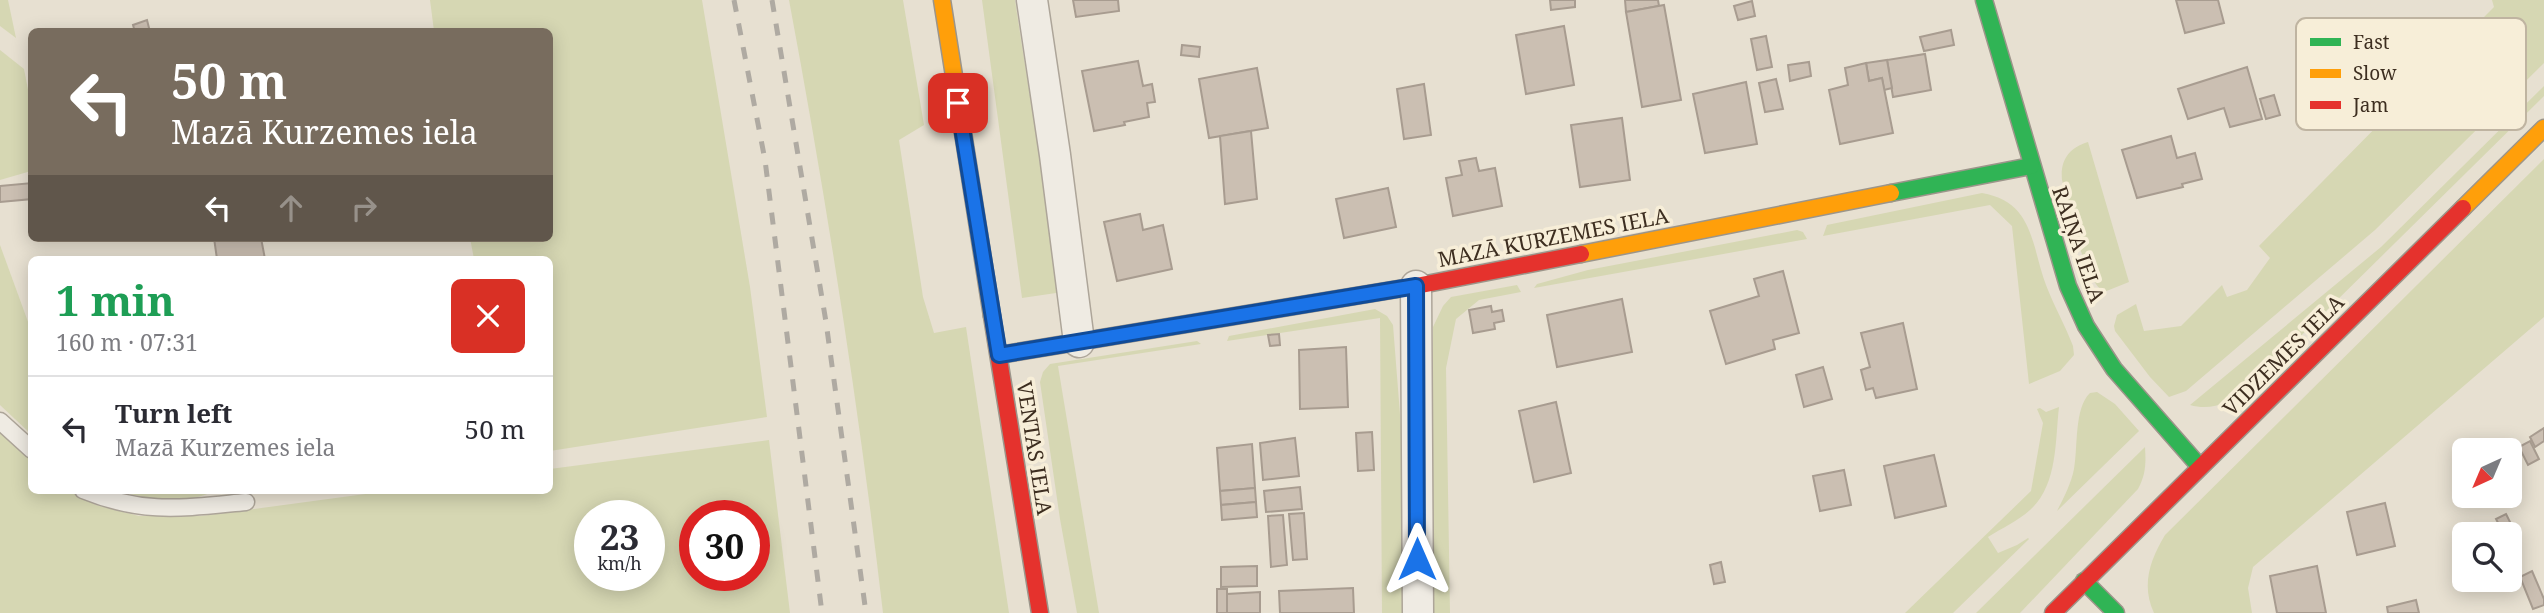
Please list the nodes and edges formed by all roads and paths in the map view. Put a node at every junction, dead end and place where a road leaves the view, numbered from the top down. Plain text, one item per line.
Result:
1 (942, 0) edge
2 (1032, 0) edge
3 (1984, 0) edge
4 (2544, 128) edge
5 (2031, 166) junction
6 (1416, 286) junction
7 (1079, 342) junction
8 (999, 355) junction
9 (0, 421) edge
10 (28, 446) edge
11 (2200, 467) junction
12 (93, 494) edge
13 (246, 502) dead end
14 (2084, 582) junction
15 (1040, 613) edge
16 (1418, 613) edge
17 (2053, 613) edge
18 (2116, 613) edge

1 - 8 main road, VENTAS IELA
2 - 7 street
3 - 5 main road, RAIŅA IELA
4 - 11 main road, VIDZEMES IELA
5 - 6 main road, MAZĀ KURZEMES IELA
5 - 11 main road, RAIŅA IELA
6 - 7 main road, MAZĀ KURZEMES IELA
6 - 16 street
7 - 8 main road, MAZĀ KURZEMES IELA
8 - 15 main road, VENTAS IELA
9 - 10 lane
11 - 14 main road, VIDZEMES IELA
12 - 13 lane
14 - 17 main road, VIDZEMES IELA
14 - 18 main road

